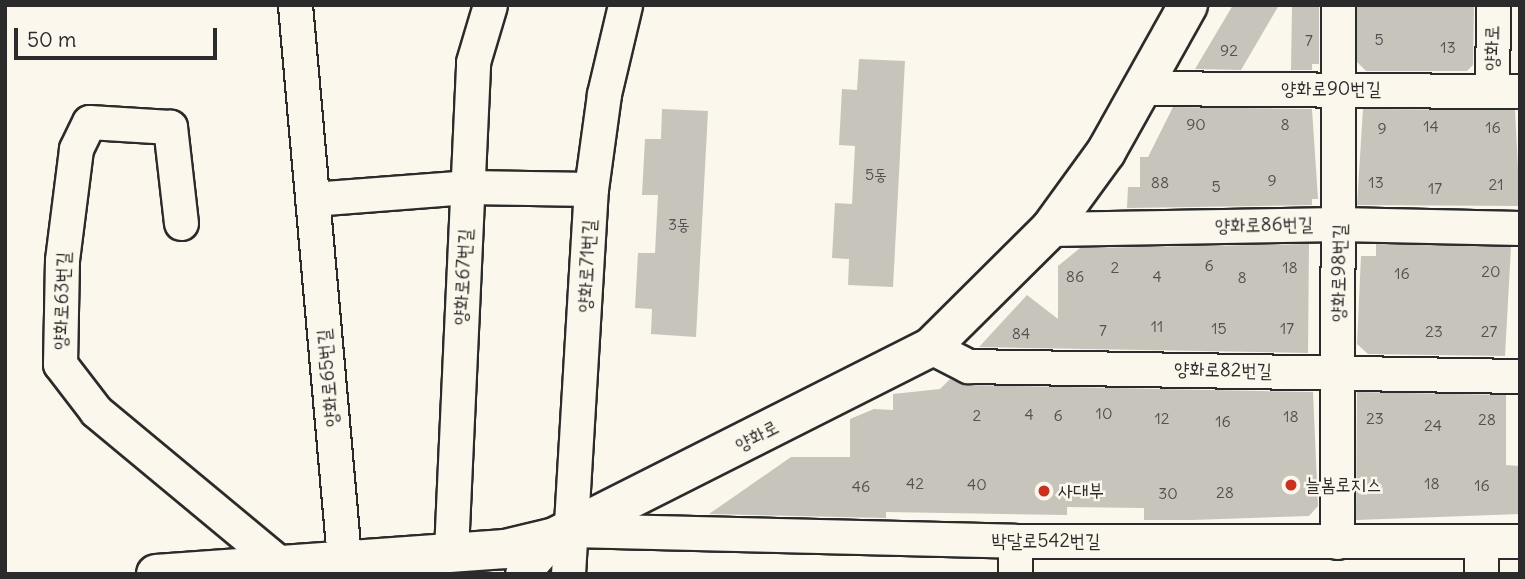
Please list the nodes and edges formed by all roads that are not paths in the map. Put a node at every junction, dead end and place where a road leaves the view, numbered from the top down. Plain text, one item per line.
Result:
1 (295, 5) edge
2 (490, 5) edge
3 (625, 5) edge
4 (1188, 5) edge
5 (1338, 5) edge
6 (1493, 5) edge
7 (1143, 88) junction
8 (1339, 89) junction
9 (1506, 91) edge
10 (467, 187) junction
11 (591, 190) junction
12 (312, 199) junction
13 (181, 223) dead end
14 (1339, 224) junction
15 (1520, 228) edge
16 (1050, 229) junction
17 (931, 347) junction
18 (1338, 373) junction
19 (1520, 376) edge
20 (563, 533) junction
21 (1015, 541) junction
22 (1481, 541) junction
23 (1520, 541) edge
24 (1337, 542) junction
25 (451, 551) junction
26 (344, 557) junction
27 (279, 564) junction
28 (156, 574) edge
29 (522, 574) edge
30 (568, 574) edge
31 (1015, 574) edge
32 (1482, 574) edge

1 - 12 street, 양화로65번길
2 - 10 street, 양화로67번길
3 - 11 street, 양화로71번길
4 - 7 street, 양화로
5 - 8 street, 양화로98번길
6 - 9 street, 양화로
7 - 8 street, 양화로90번길
7 - 16 street, 양화로
8 - 9 street, 양화로90번길
8 - 14 street, 양화로98번길
10 - 11 street
10 - 12 street
10 - 25 street, 양화로67번길
11 - 20 street, 양화로71번길
12 - 26 street, 양화로65번길
13 - 27 street, 양화로63번길
14 - 15 street, 양화로86번길
14 - 16 street, 양화로86번길
14 - 18 street, 양화로98번길
16 - 17 street, 양화로
17 - 18 street, 양화로82번길
17 - 20 street, 양화로
18 - 19 street, 양화로82번길
18 - 24 street, 양화로98번길
20 - 21 street, 박달로542번길
20 - 25 street, 양화로
20 - 29 street
20 - 30 street, 양화로71번길
21 - 24 street, 박달로542번길
21 - 31 street
22 - 23 street, 박달로542번길
22 - 24 street, 박달로542번길
22 - 32 street
25 - 26 street, 양화로
26 - 27 street, 양화로
27 - 28 street, 양화로

